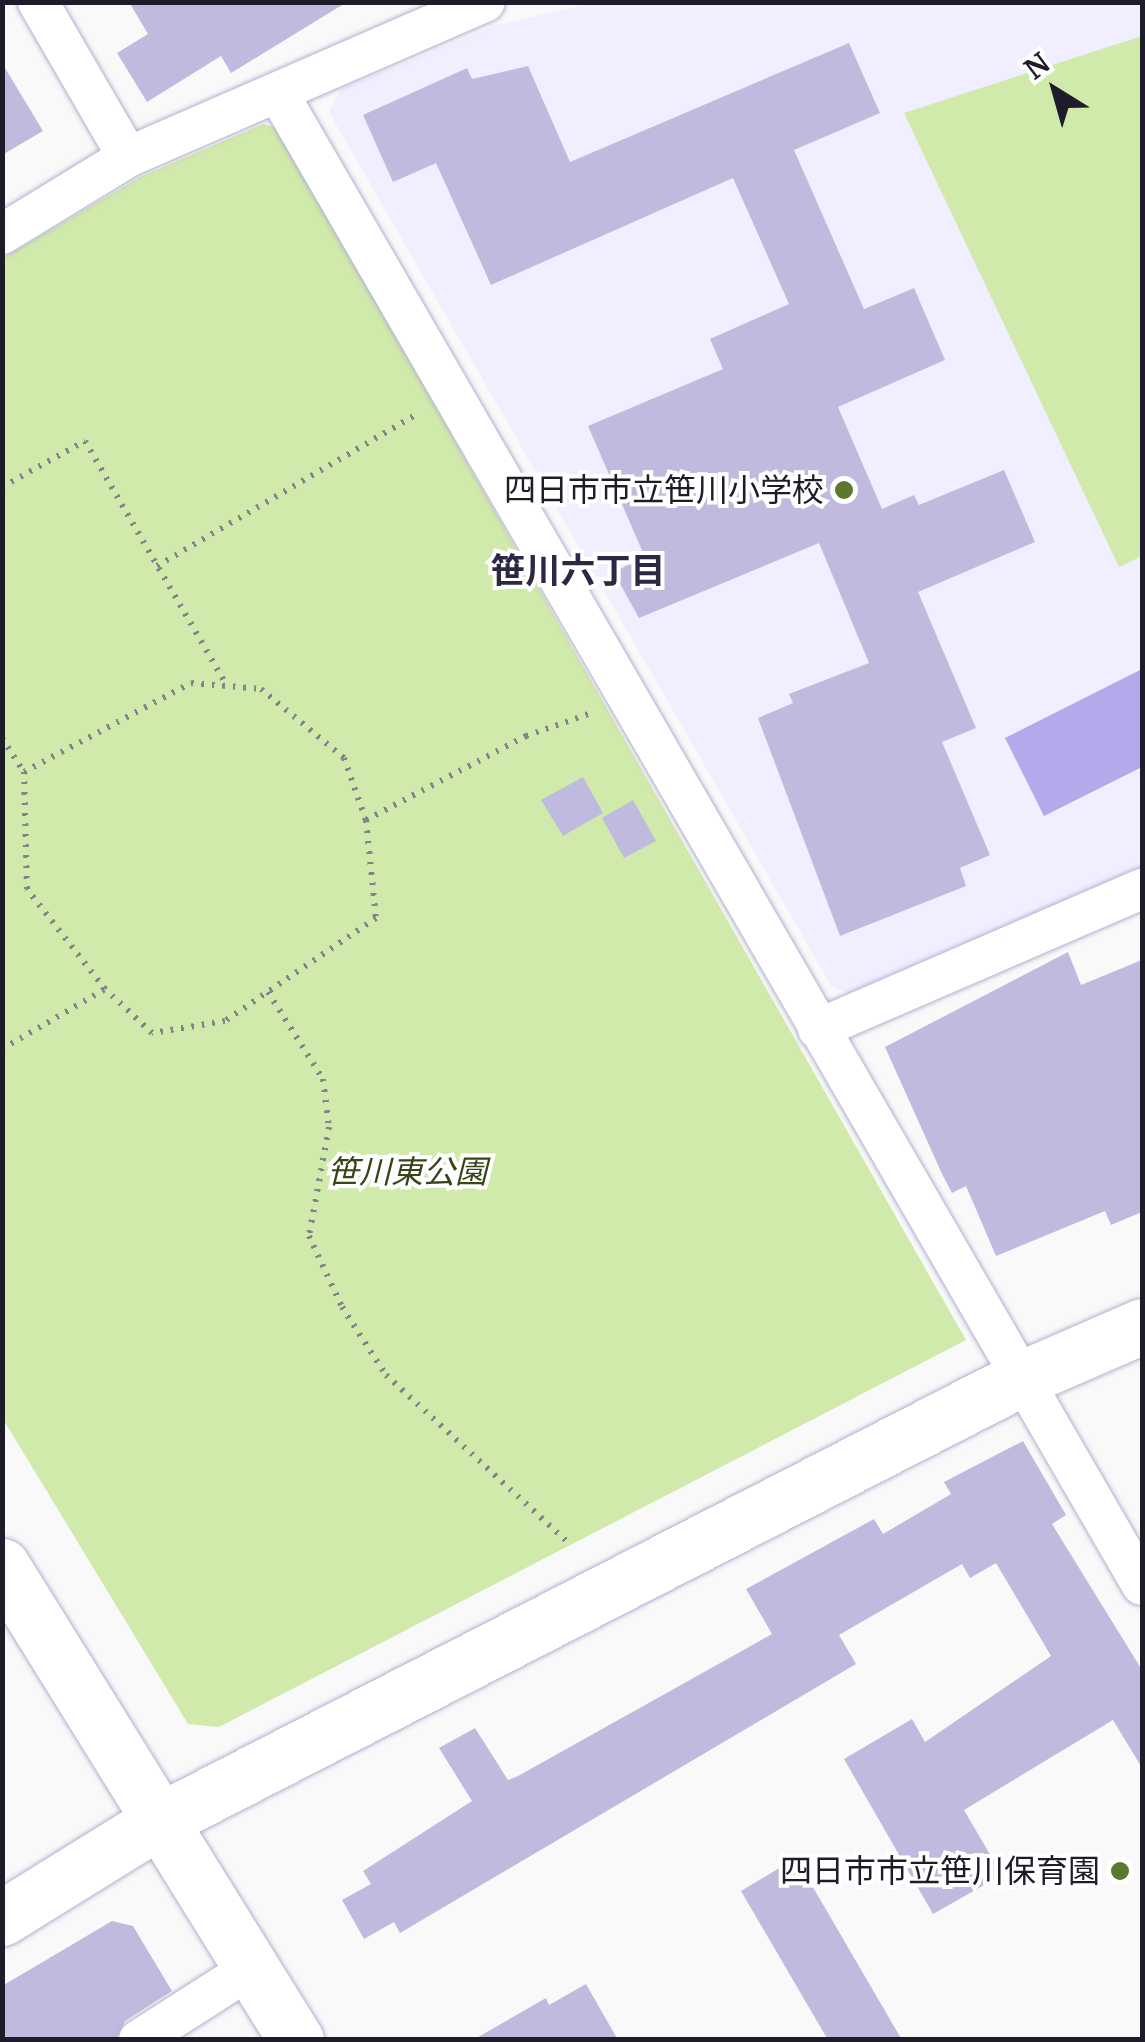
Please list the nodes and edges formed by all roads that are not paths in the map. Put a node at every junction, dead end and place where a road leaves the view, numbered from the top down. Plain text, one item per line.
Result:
1 (38, 2) edge
2 (485, 2) edge
3 (278, 93) junction
4 (128, 157) junction
5 (2, 234) edge
6 (1142, 889) edge
7 (818, 1029) junction
8 (1142, 1326) edge
9 (1018, 1380) junction
10 (2, 1566) edge
11 (1142, 1585) edge
12 (155, 1824) junction
13 (2, 1918) edge
14 (250, 1969) junction
15 (139, 2040) edge
16 (296, 2040) edge

1 - 4 street
2 - 3 street
3 - 4 street
3 - 7 street
4 - 5 street
6 - 7 street
7 - 9 street
8 - 9 street
9 - 11 street
9 - 12 street
10 - 12 street
12 - 13 street
12 - 14 street
14 - 15 street
14 - 16 street

